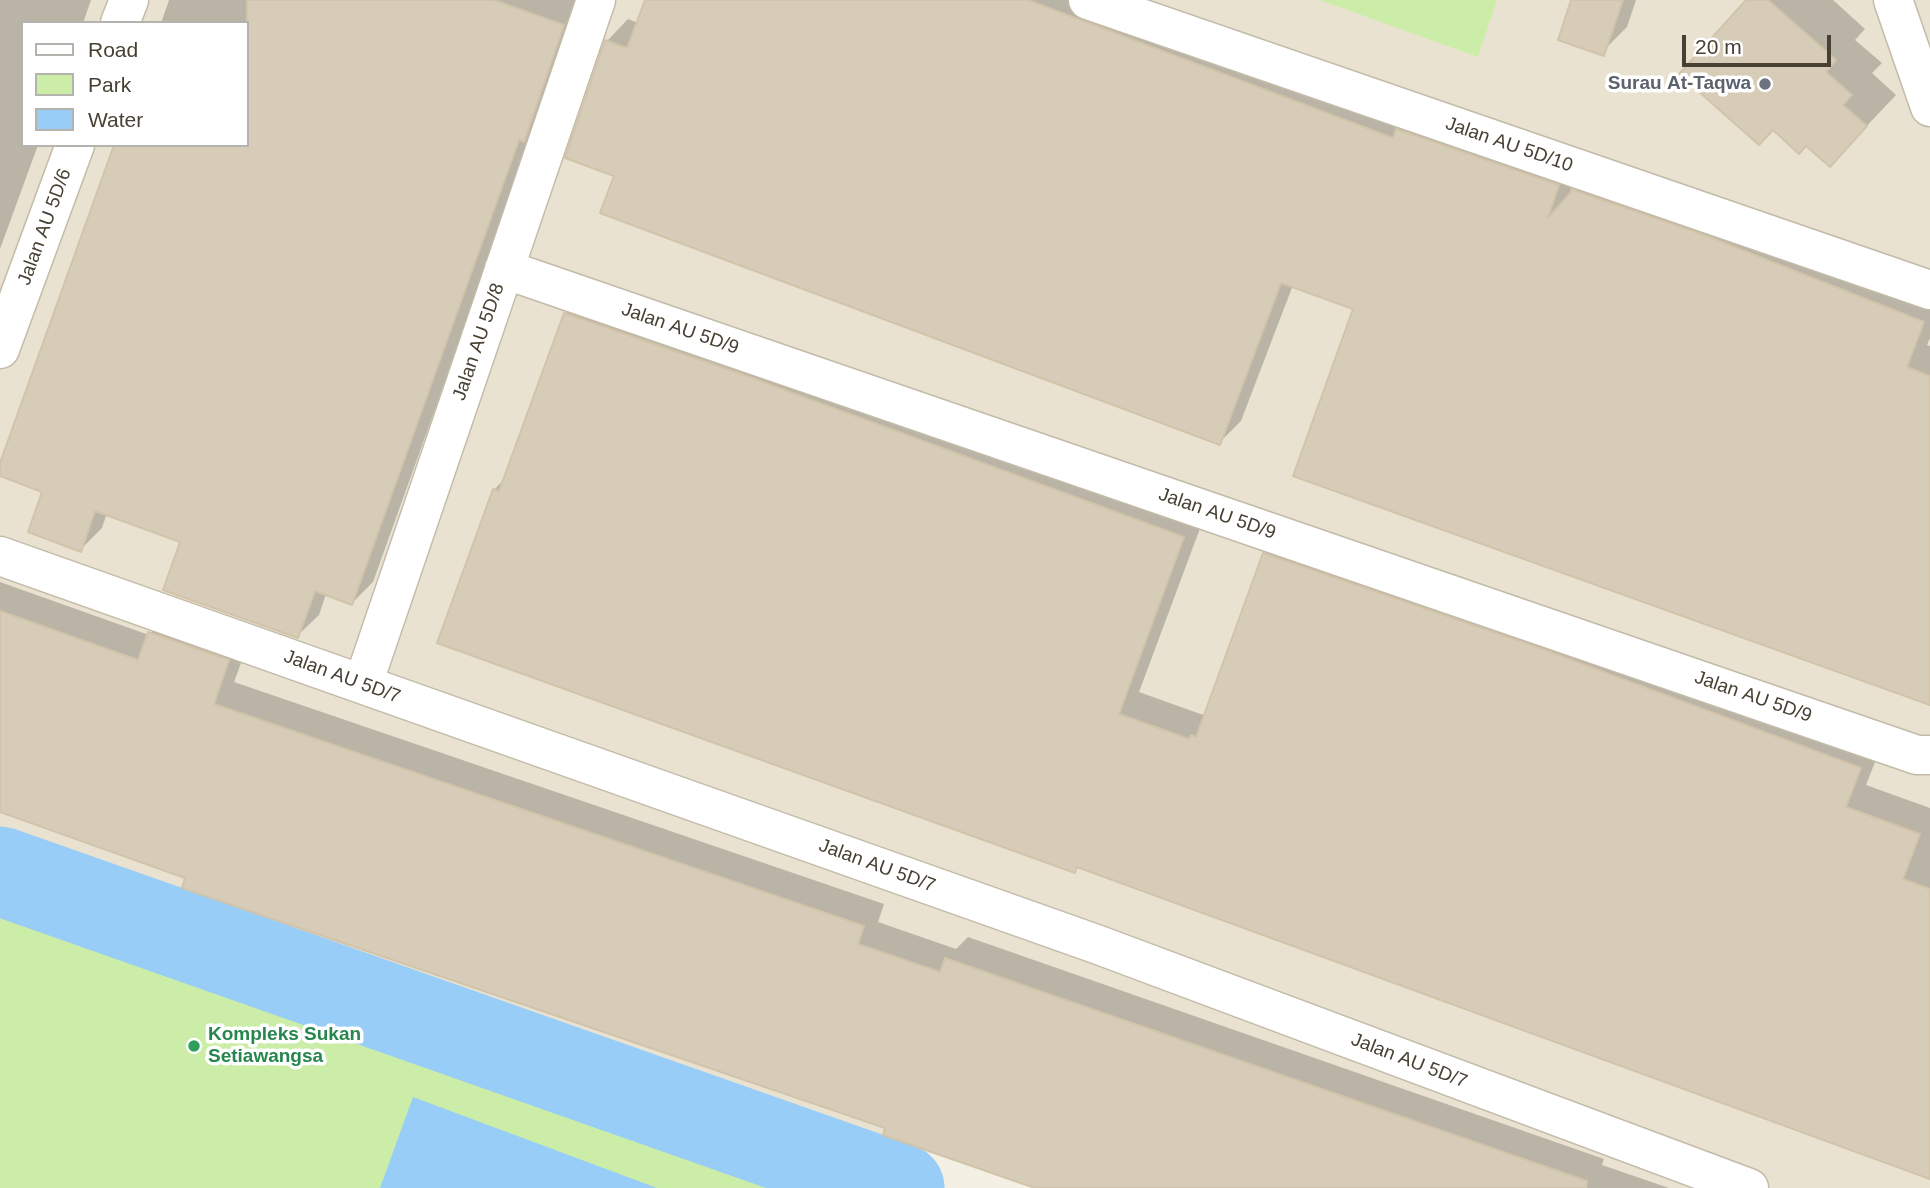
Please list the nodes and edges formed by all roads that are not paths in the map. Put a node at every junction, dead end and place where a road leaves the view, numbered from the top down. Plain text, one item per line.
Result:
1 (129, 0) edge
2 (596, 0) edge
3 (1088, 0) edge
4 (1893, 0) edge
5 (121, 21) edge
6 (1930, 107) edge
7 (74, 147) edge
8 (504, 269) junction
9 (1930, 290) edge
10 (0, 349) edge
11 (0, 556) edge
12 (363, 684) junction
13 (1930, 755) edge
14 (1749, 1188) edge

1 - 5 street
2 - 8 street, Jalan AU 5D/8
3 - 9 street, Jalan AU 5D/10
4 - 6 street
7 - 10 street, Jalan AU 5D/6
8 - 12 street, Jalan AU 5D/8
8 - 13 street, Jalan AU 5D/9
11 - 12 street, Jalan AU 5D/7
12 - 14 street, Jalan AU 5D/7

